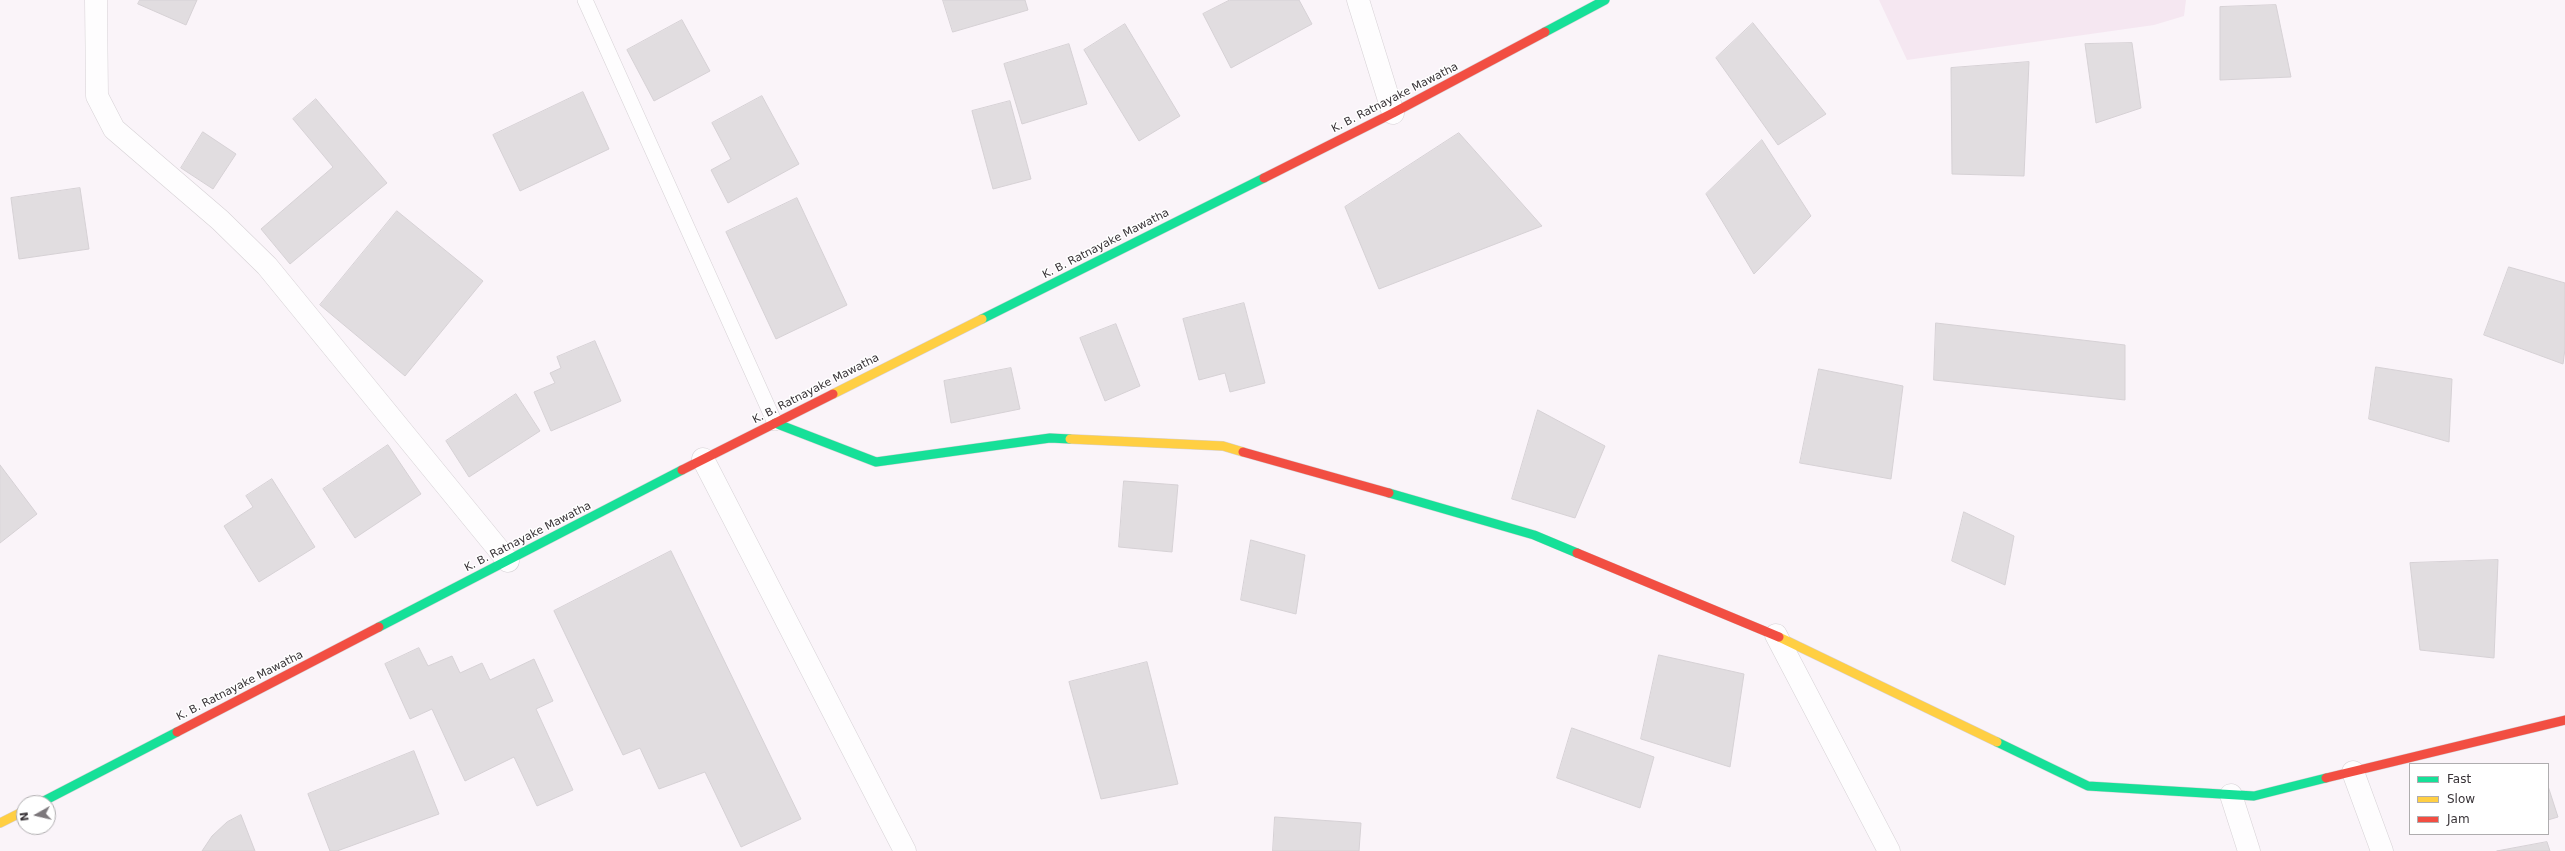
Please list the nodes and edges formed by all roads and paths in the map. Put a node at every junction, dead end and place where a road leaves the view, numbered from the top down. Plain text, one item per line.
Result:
1 (96, 0) edge
2 (585, 0) edge
3 (1358, 0) edge
4 (1605, 0) edge
5 (1393, 113) junction
6 (775, 423) junction
7 (703, 459) junction
8 (508, 561) junction
9 (1776, 635) junction
10 (2565, 720) edge
11 (2353, 772) junction
12 (55, 795) edge
13 (2231, 795) junction
14 (16, 815) edge
15 (0, 823) edge
16 (906, 851) edge
17 (1889, 851) edge
18 (2249, 851) edge
19 (2382, 851) edge

1 - 8 street
2 - 6 lane
3 - 5 street
4 - 5 main road, K. B. Ratnayake Mawatha
5 - 6 main road, K. B. Ratnayake Mawatha
6 - 7 main road, K. B. Ratnayake Mawatha
6 - 9 main road
7 - 8 main road, K. B. Ratnayake Mawatha
7 - 16 street
8 - 12 main road, K. B. Ratnayake Mawatha
9 - 13 main road
9 - 17 street
10 - 11 main road
11 - 13 main road
11 - 19 street
13 - 18 street
14 - 15 main road

